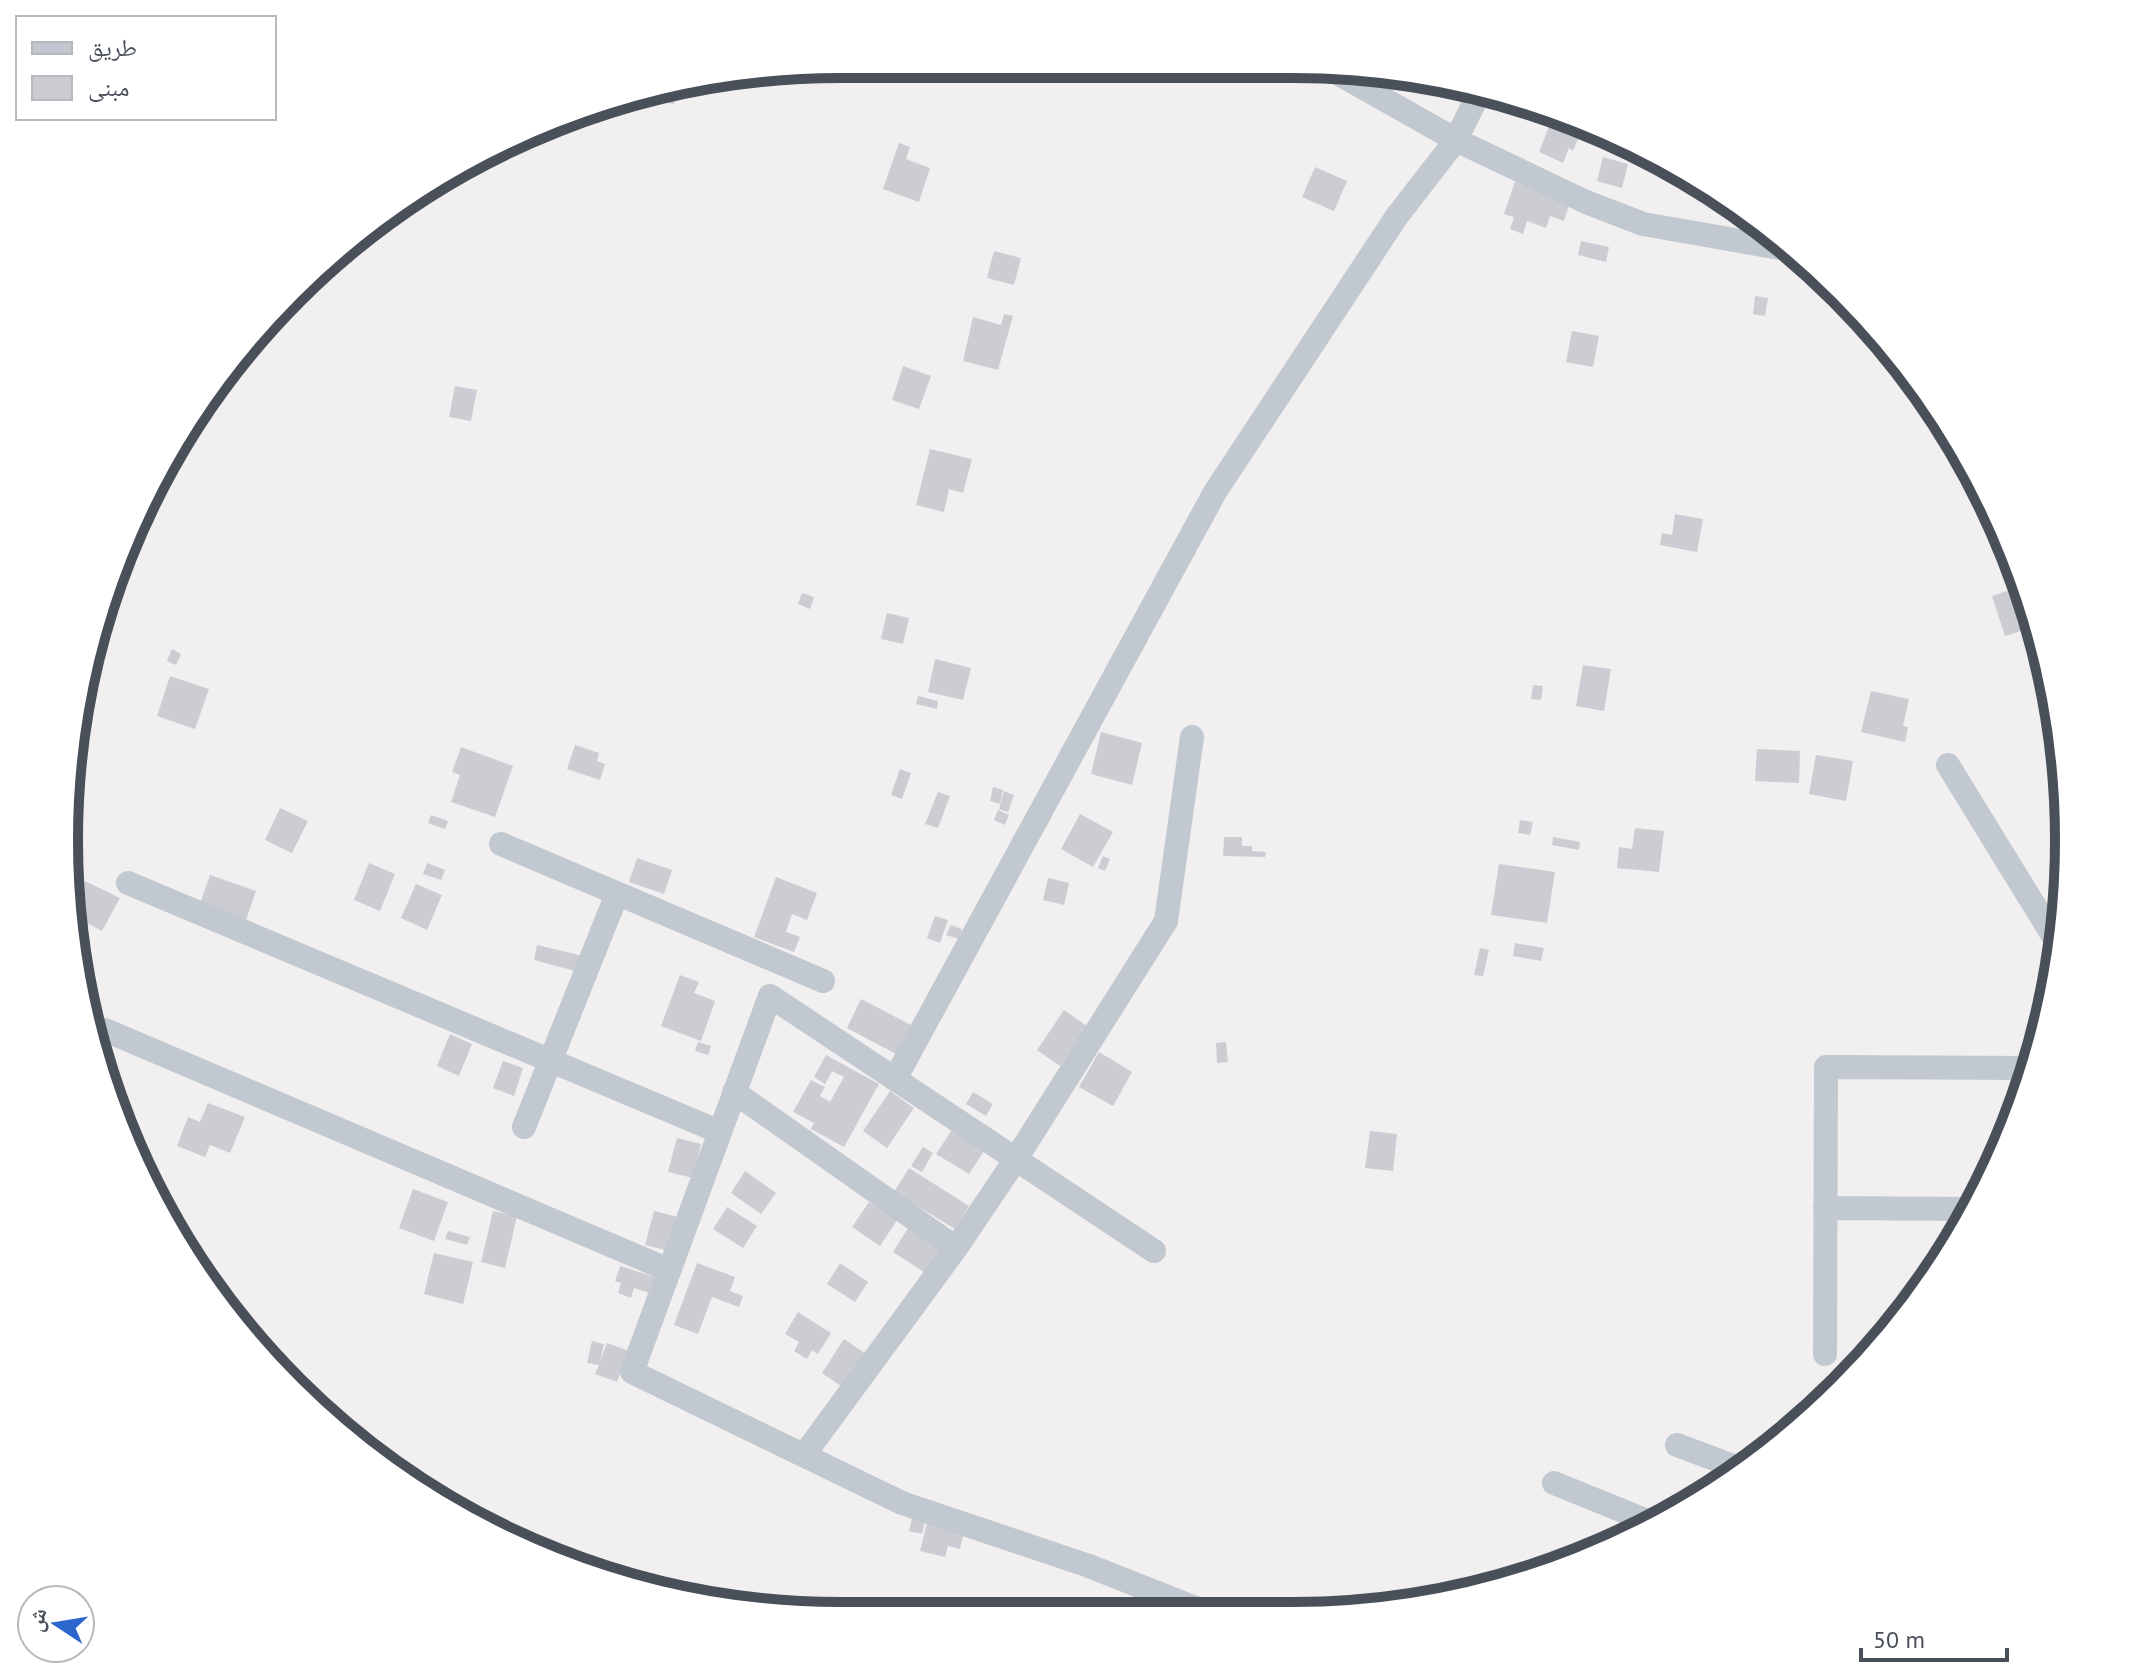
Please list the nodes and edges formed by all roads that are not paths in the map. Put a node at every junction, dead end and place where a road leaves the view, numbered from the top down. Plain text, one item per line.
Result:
1 (1351, 81) edge
2 (1475, 101) edge
3 (1456, 140) junction
4 (1770, 246) edge
5 (1192, 737) dead end
6 (1948, 765) dead end
7 (501, 844) dead end
8 (128, 883) dead end
9 (617, 894) junction
10 (2049, 929) edge
11 (823, 981) dead end
12 (105, 1030) dead end
13 (552, 1061) junction
14 (2020, 1068) edge
15 (895, 1079) junction
16 (734, 1092) junction
17 (524, 1127) dead end
18 (720, 1132) junction
19 (1016, 1159) junction
20 (1825, 1208) junction
21 (1959, 1209) edge
22 (956, 1248) junction
23 (1154, 1251) dead end
24 (669, 1270) junction
25 (1825, 1354) dead end
26 (1677, 1445) dead end
27 (804, 1455) junction
28 (1729, 1465) edge
29 (1554, 1483) dead end
30 (1640, 1518) edge
31 (1180, 1602) edge

1 - 3 street
2 - 3 street
3 - 4 street
3 - 15 street
5 - 19 street
6 - 10 street
7 - 9 street
8 - 13 street
9 - 11 street
9 - 13 street
12 - 24 street
13 - 17 street
13 - 18 street
14 - 20 street
15 - 16 street
15 - 19 street
16 - 18 street
16 - 22 street
18 - 24 street
19 - 22 street
19 - 23 street
20 - 21 street
20 - 25 street
22 - 27 street
24 - 27 street
26 - 28 street
27 - 31 street
29 - 30 street

